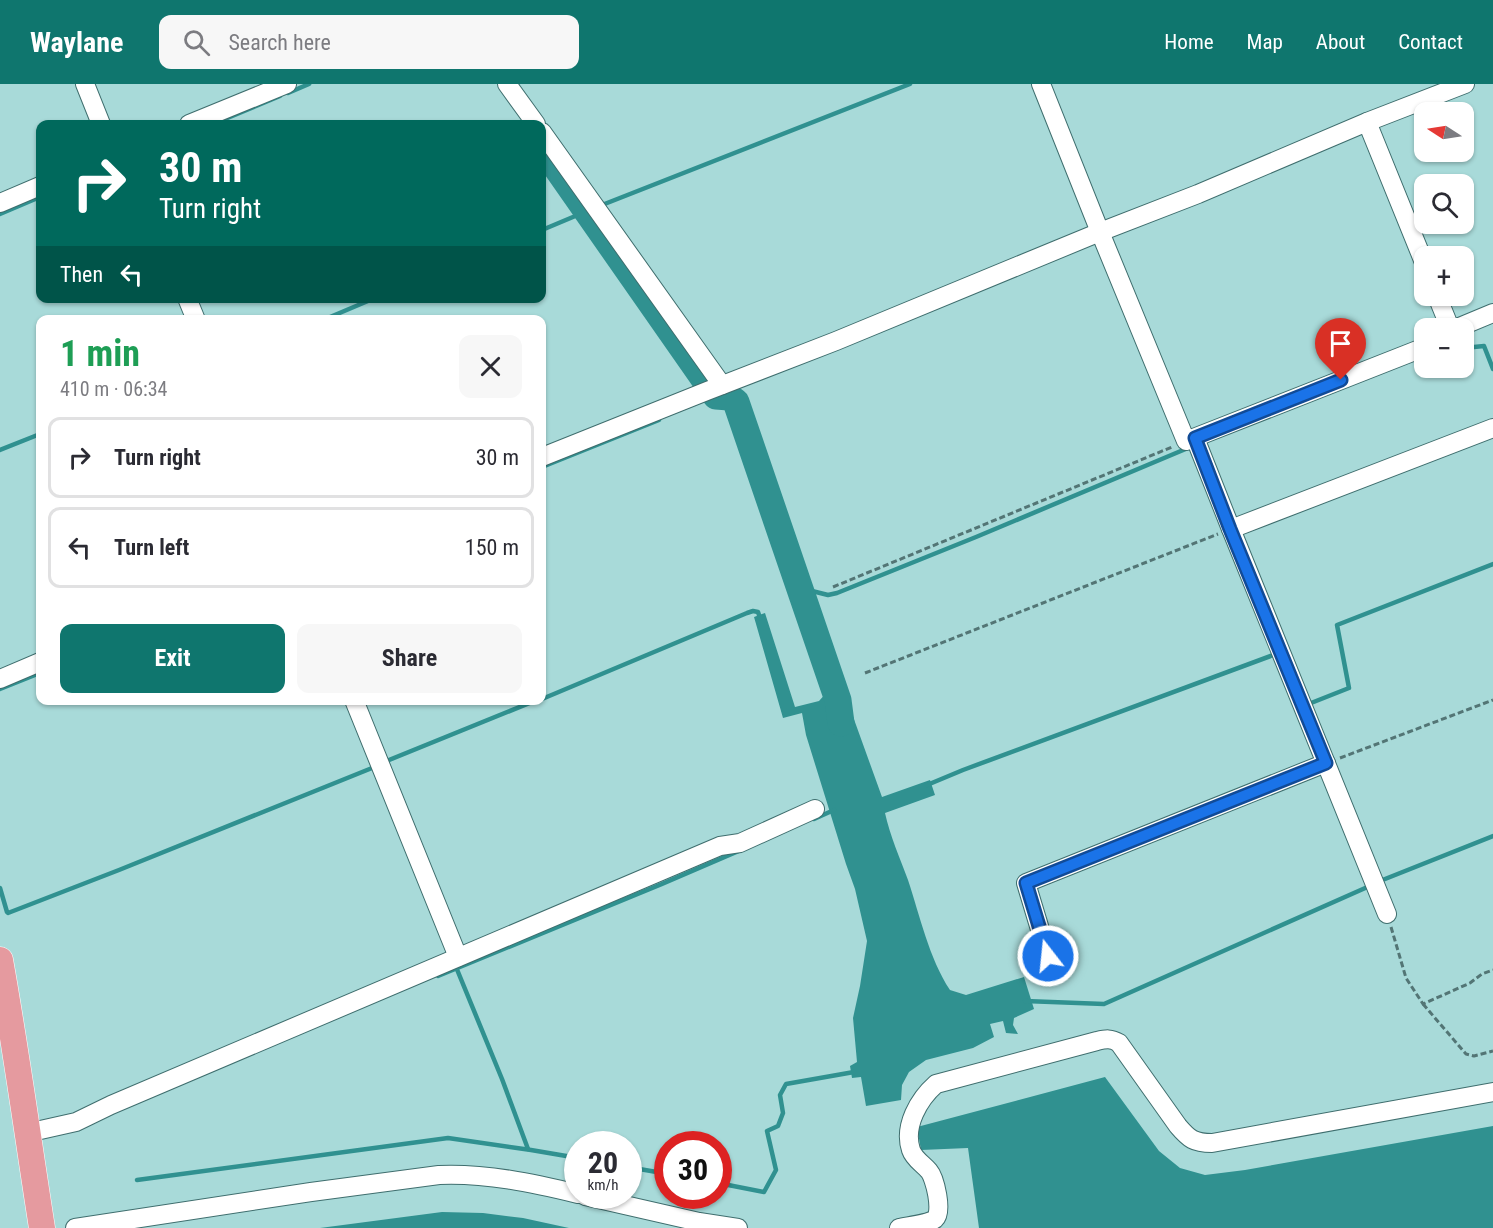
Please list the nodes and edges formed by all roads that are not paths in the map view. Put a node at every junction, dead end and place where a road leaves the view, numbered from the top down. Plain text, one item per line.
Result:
1 (85, 84) edge
2 (287, 84) edge
3 (507, 84) edge
4 (1041, 84) edge
5 (1465, 84) edge
6 (99, 120) edge
7 (199, 120) edge
8 (533, 120) edge
9 (1367, 122) junction
10 (546, 138) edge
11 (36, 188) edge
12 (0, 203) edge
13 (1100, 232) junction
14 (1417, 246) edge
15 (1493, 313) edge
16 (1474, 321) edge
17 (1414, 351) edge
18 (715, 388) junction
19 (1493, 428) edge
20 (1194, 441) junction
21 (546, 455) edge
22 (1230, 529) junction
23 (36, 664) edge
24 (0, 680) edge
25 (356, 705) edge
26 (1326, 763) junction
27 (815, 808) dead end
28 (1387, 914) road end
29 (1048, 956) dead end
30 (458, 957) junction
31 (0, 960) edge
32 (1493, 1092) edge
33 (27, 1133) junction
34 (564, 1191) edge
35 (642, 1209) edge
36 (42, 1228) edge
37 (75, 1228) edge
38 (738, 1228) edge
39 (899, 1228) edge

1 - 6 street
2 - 7 street
3 - 8 street
4 - 13 street
5 - 9 street
9 - 13 street
9 - 14 street
10 - 18 street
11 - 12 street
13 - 18 street
13 - 20 street
15 - 16 street
17 - 20 street
18 - 21 street
19 - 22 street
20 - 22 street
22 - 26 street
23 - 24 street
25 - 30 street
26 - 28 street
26 - 29 street
27 - 30 street
30 - 33 street
31 - 33 highway
32 - 39 street
33 - 36 highway
34 - 37 street
35 - 38 street

